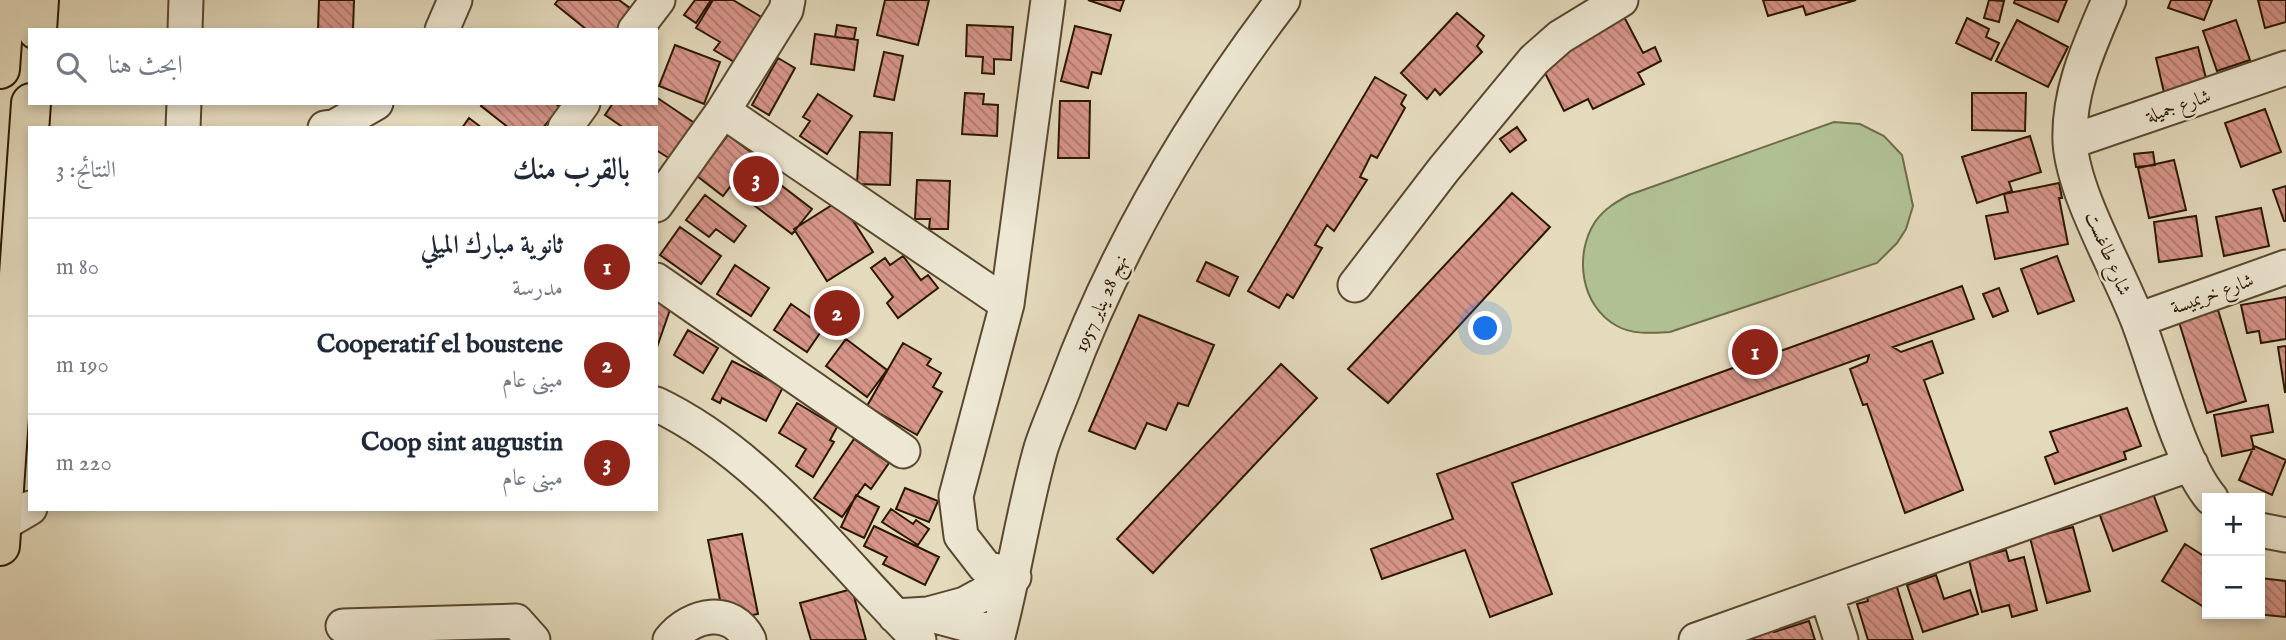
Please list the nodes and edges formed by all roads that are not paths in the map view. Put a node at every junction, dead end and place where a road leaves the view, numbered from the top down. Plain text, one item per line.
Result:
1 (5, 0) edge
2 (40, 0) edge
3 (186, 0) edge
4 (455, 0) edge
5 (658, 0) edge
6 (788, 0) edge
7 (1044, 0) edge
8 (1283, 0) edge
9 (1621, 0) edge
10 (2109, 0) edge
11 (37, 28) edge
12 (185, 28) edge
13 (443, 28) edge
14 (637, 28) edge
15 (2286, 68) edge
16 (0, 69) edge
17 (31, 105) edge
18 (184, 105) edge
19 (372, 105) edge
20 (582, 105) edge
21 (723, 111) junction
22 (183, 126) edge
23 (336, 126) edge
24 (566, 126) edge
25 (2070, 142) junction
26 (658, 202) edge
27 (9, 252) edge
28 (2286, 267) edge
29 (658, 281) edge
30 (1355, 285) dead end
31 (1007, 304) junction
32 (2138, 320) junction
33 (658, 405) edge
34 (903, 451) dead end
35 (2191, 464) junction
36 (2208, 493) edge
37 (10, 526) edge
38 (2265, 531) edge
39 (2286, 535) edge
40 (1014, 577) junction
41 (1826, 594) junction
42 (343, 626) dead end
43 (924, 627) edge
44 (997, 637) edge
45 (533, 640) edge
46 (670, 640) edge
47 (750, 640) edge
48 (1696, 640) edge
49 (1841, 640) edge

1 - 16 main road
2 - 11 main road
3 - 12 street
4 - 13 street
5 - 14 street
6 - 21 street
7 - 31 street
8 - 40 street, نهج 28 يناير 1957
9 - 30 street
10 - 25 street, شارع طاغست
15 - 25 street, شارع جميلة
17 - 27 main road
18 - 22 street
19 - 23 street
20 - 24 street
21 - 26 street
21 - 31 street
25 - 32 street, شارع طاغست
27 - 37 main road
28 - 32 street, شارع خريميسة
29 - 34 street
31 - 40 street
32 - 35 street, شارع طاغست
33 - 43 street
35 - 36 street, شارع طاغست
35 - 41 street
38 - 39 street
40 - 43 street
40 - 44 street, نهج 28 يناير 1957
41 - 48 street
41 - 49 street
42 - 45 street
43 - 44 street
46 - 47 street

